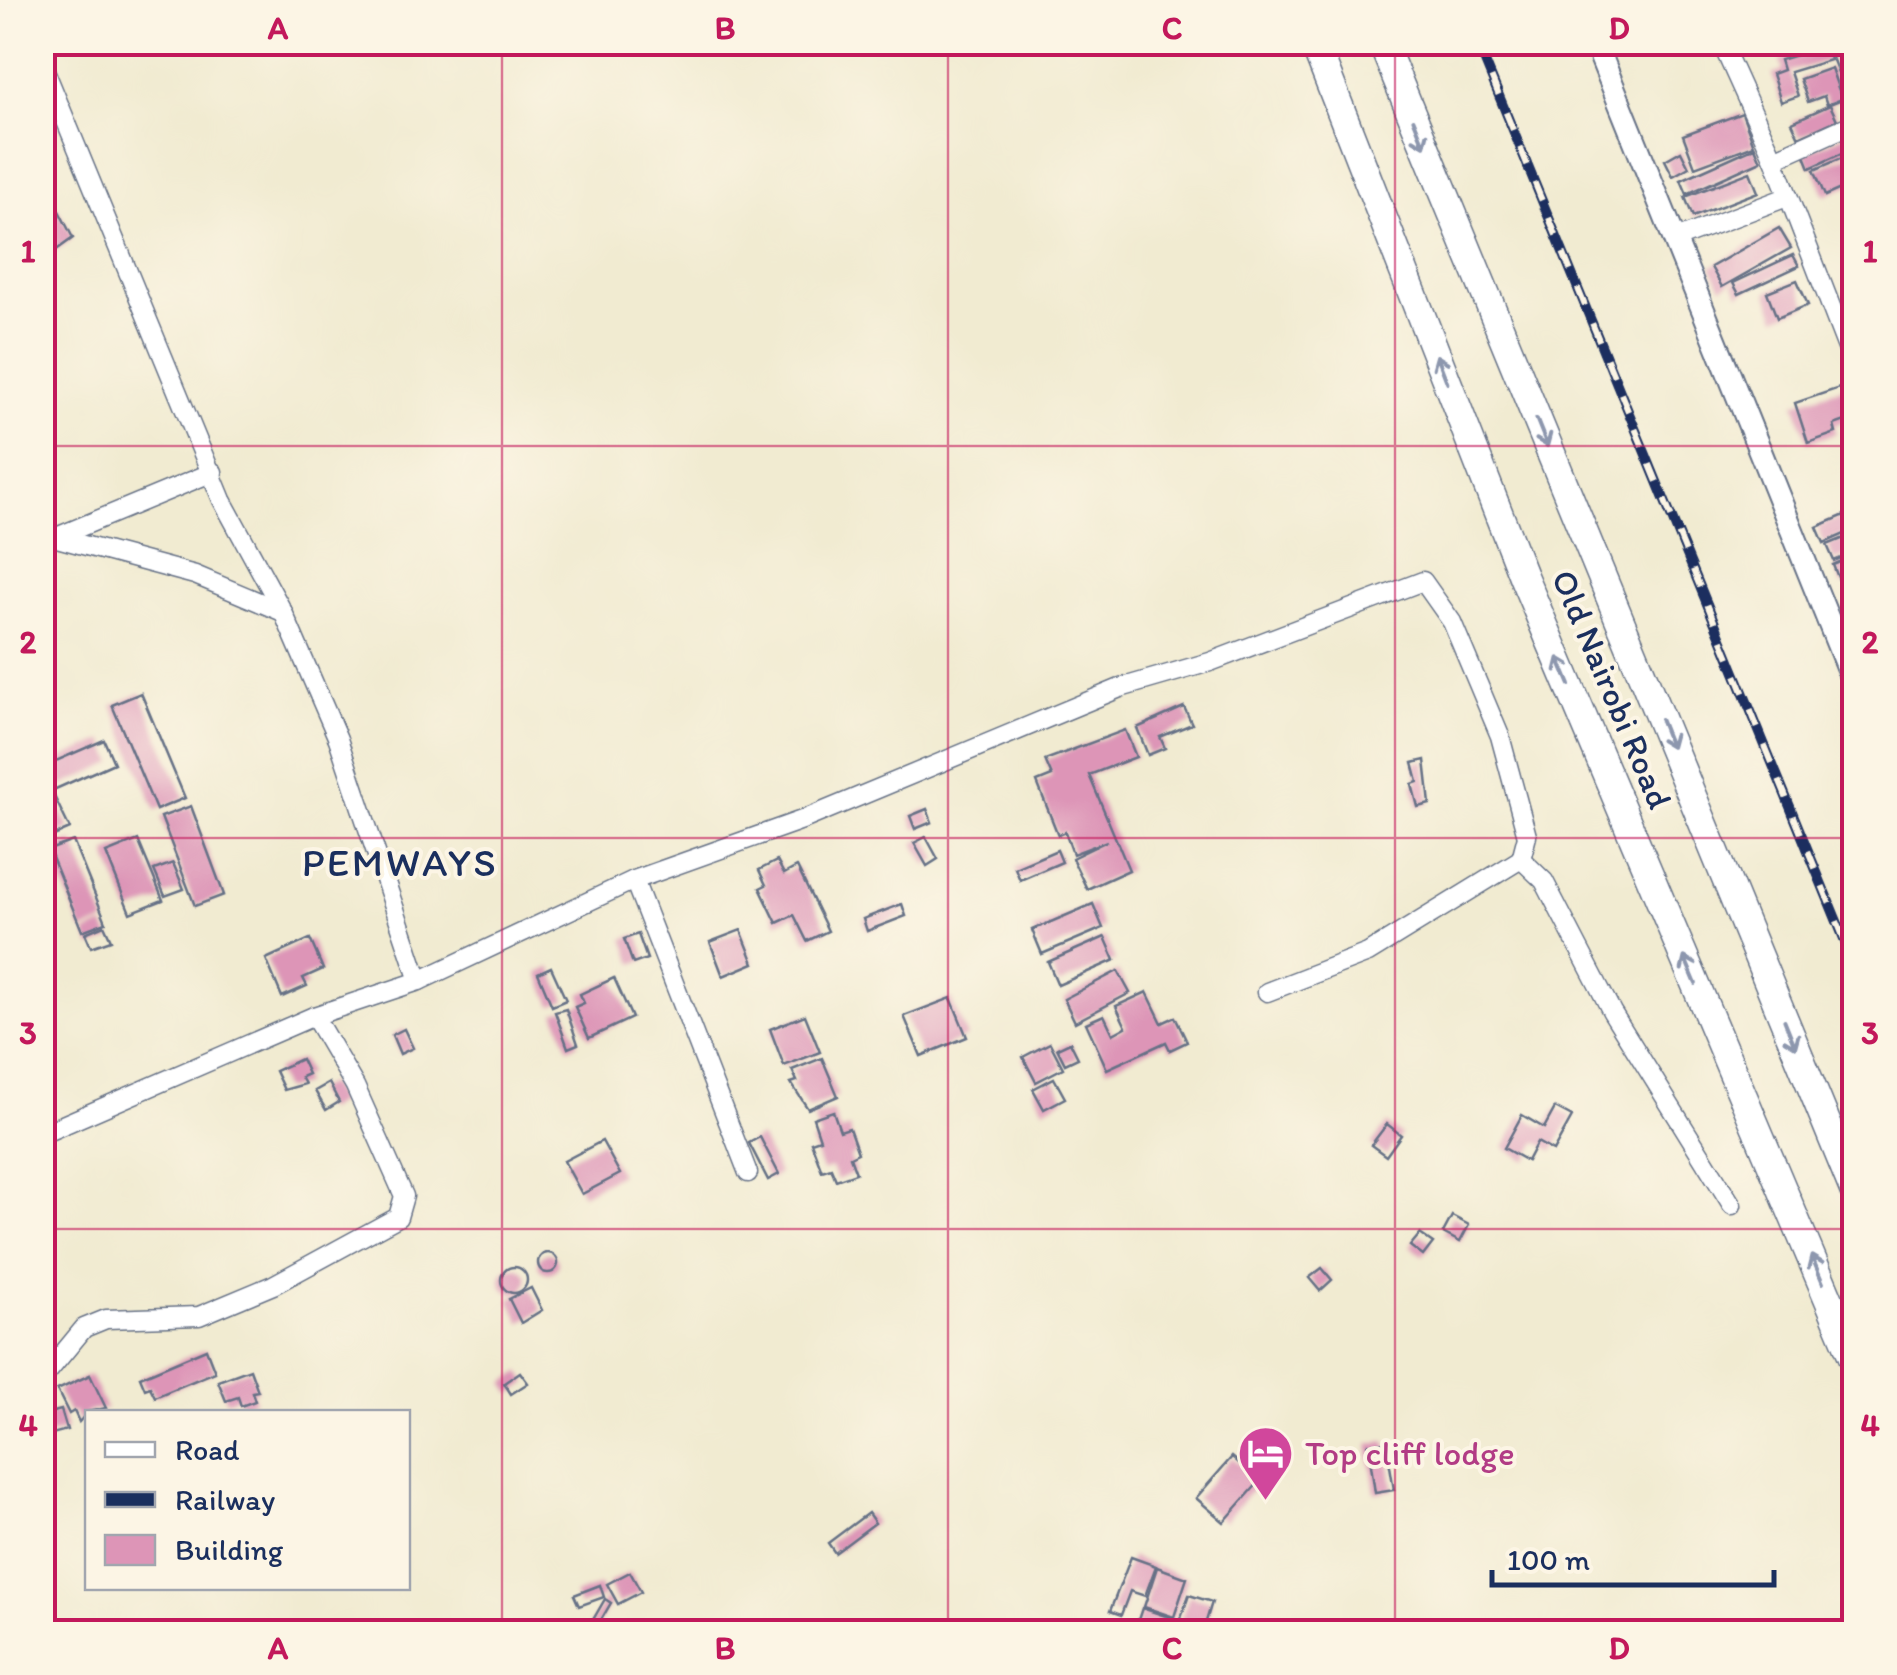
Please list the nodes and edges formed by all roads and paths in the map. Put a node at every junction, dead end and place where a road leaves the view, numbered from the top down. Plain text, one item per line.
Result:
1 (1314, 42) edge
2 (1382, 42) edge
3 (1594, 42) edge
4 (1721, 42) edge
5 (42, 64) edge
6 (1854, 123) edge
7 (1774, 159) junction
8 (1787, 196) junction
9 (1676, 239) junction
10 (1854, 366) edge
11 (213, 472) junction
12 (50, 540) edge
13 (283, 612) junction
14 (1854, 683) edge
15 (1520, 859) junction
16 (634, 880) junction
17 (418, 982) junction
18 (1267, 992) dead end
19 (314, 1016) junction
20 (42, 1134) edge
21 (748, 1173) dead end
22 (1854, 1190) edge
23 (1732, 1204) dead end
24 (1854, 1359) edge
25 (42, 1379) edge

24 -> 1 highway, Old Nairobi Road
2 -> 22 highway, Old Nairobi Road
3 - 9 street
4 - 7 street
5 - 11 street
6 - 7 street
7 - 8 street
8 - 9 street
8 - 10 street
9 - 14 street
11 - 12 street
11 - 13 street
12 - 13 street
13 - 17 street
15 - 16 street
15 - 18 street
15 - 23 street
16 - 17 street
16 - 21 street
17 - 19 street
19 - 20 street
19 - 25 street

